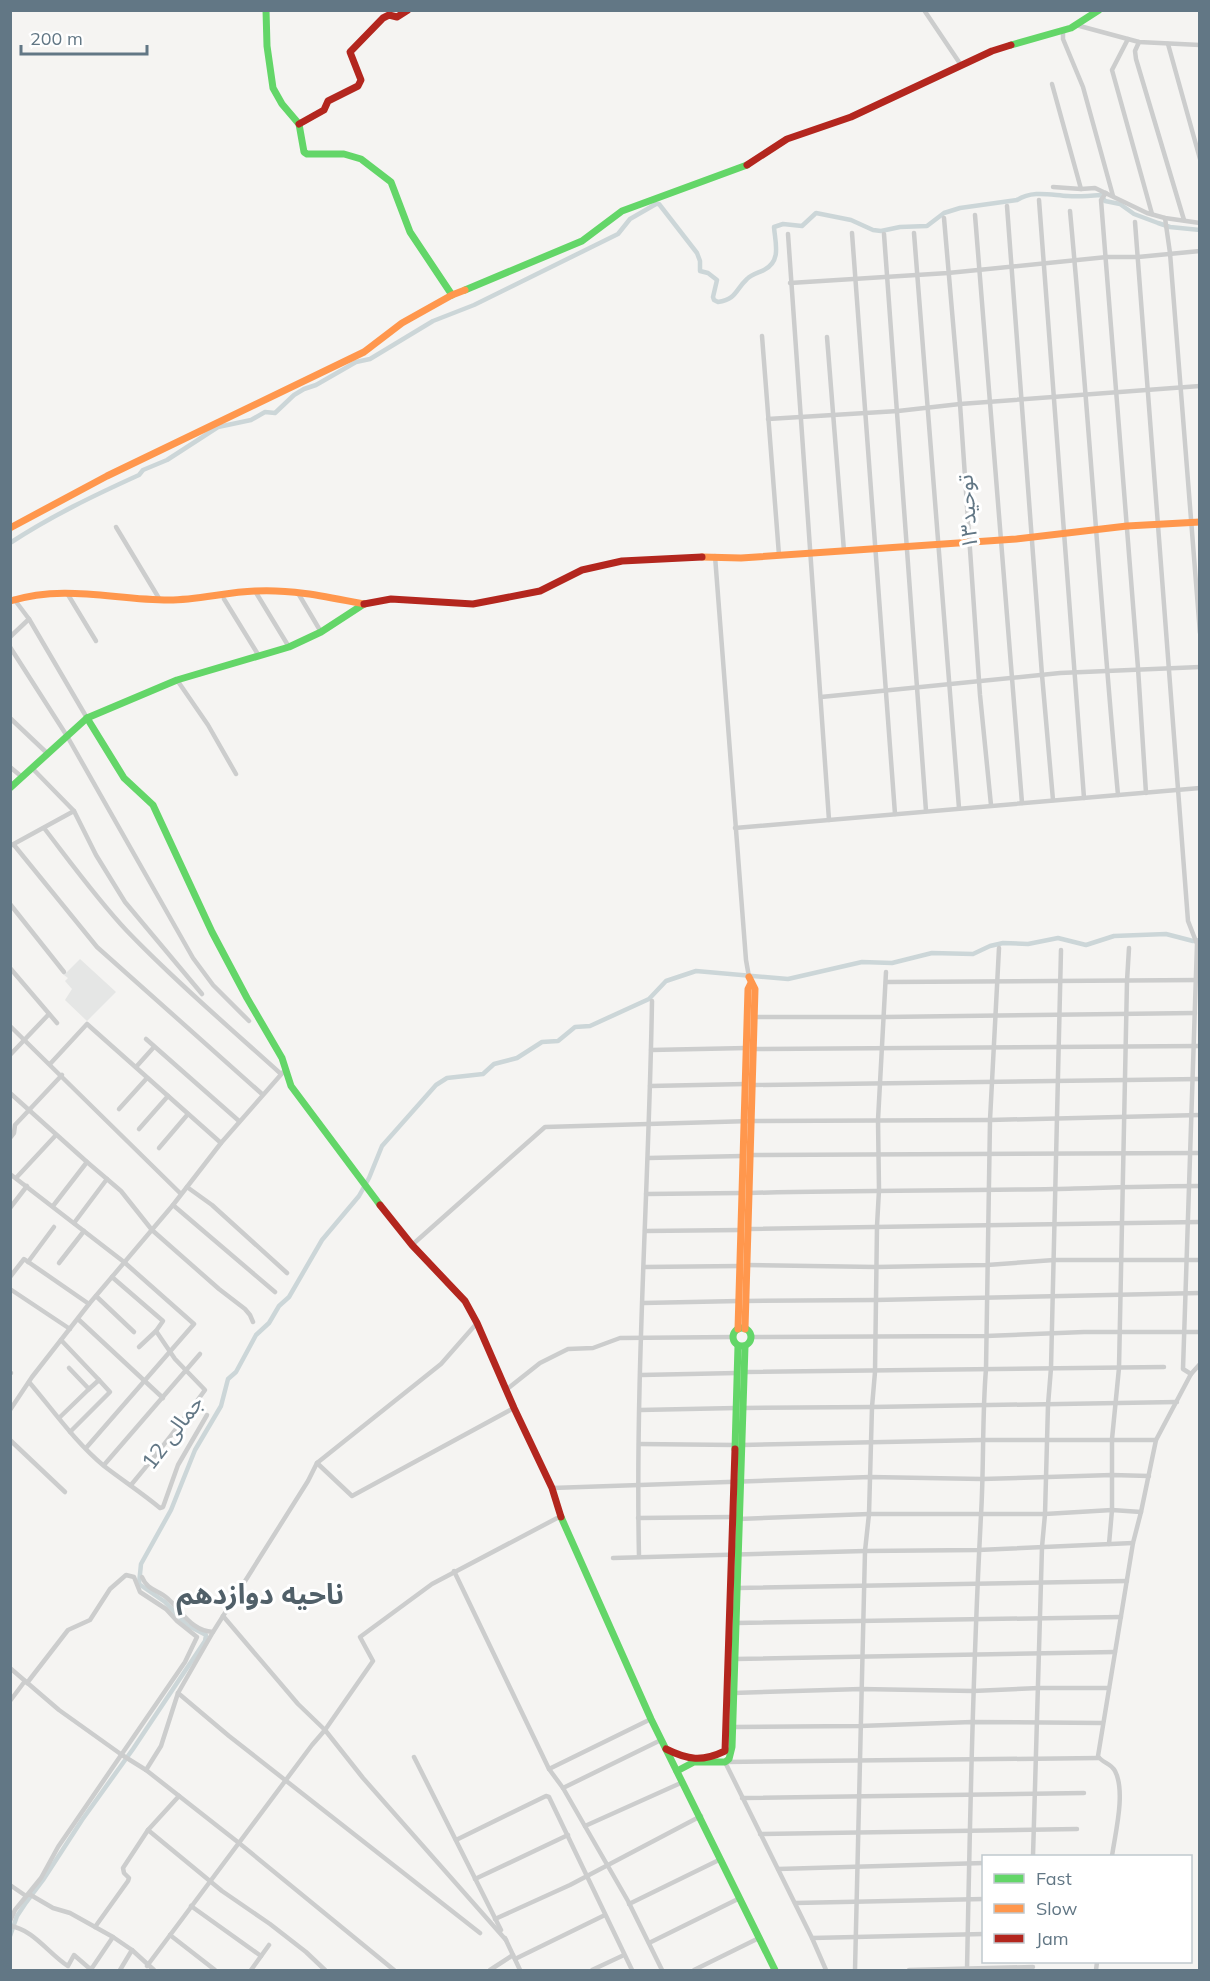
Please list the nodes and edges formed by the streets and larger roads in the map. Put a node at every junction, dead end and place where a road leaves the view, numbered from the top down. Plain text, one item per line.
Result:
1 (266, 10) edge
2 (408, 10) edge
3 (924, 10) edge
4 (1100, 10) edge
5 (1076, 25) junction
6 (1063, 30) junction
7 (1128, 39) junction
8 (1139, 42) junction
9 (1168, 44) junction
10 (1200, 45) edge
11 (961, 65) junction
12 (1052, 84) dead end
13 (299, 124) junction
14 (1200, 159) edge
15 (1053, 187) dead end
16 (1082, 189) junction
17 (1106, 193) junction
18 (1113, 196) junction
19 (1039, 200) dead end
20 (1007, 206) dead end
21 (1071, 211) dead end
22 (1152, 214) junction
23 (975, 215) dead end
24 (944, 218) dead end
25 (1165, 218) junction
26 (1184, 220) junction
27 (1135, 222) dead end
28 (1200, 223) edge
29 (852, 233) dead end
30 (914, 233) dead end
31 (788, 234) dead end
32 (884, 234) dead end
33 (1200, 251) edge
34 (1170, 254) junction
35 (1138, 256) junction
36 (1107, 257) junction
37 (1075, 261) junction
38 (1044, 264) junction
39 (1011, 266) junction
40 (979, 270) junction
41 (948, 273) junction
42 (917, 275) junction
43 (887, 277) junction
44 (855, 279) junction
45 (790, 283) junction
46 (452, 295) junction
47 (762, 336) dead end
48 (827, 337) dead end
49 (1200, 386) edge
50 (1181, 388) junction
51 (1147, 390) junction
52 (1117, 391) junction
53 (1087, 395) junction
54 (1054, 397) junction
55 (1022, 399) junction
56 (989, 403) junction
57 (960, 404) junction
58 (928, 408) junction
59 (898, 411) junction
60 (865, 414) junction
61 (834, 415) junction
62 (800, 417) junction
63 (768, 419) junction
64 (1196, 522) edge
65 (1158, 525) junction
66 (1127, 526) junction
67 (116, 527) dead end
68 (10, 528) edge
69 (1096, 530) junction
70 (1064, 533) junction
71 (1032, 537) junction
72 (1001, 540) junction
73 (969, 542) junction
74 (938, 544) junction
75 (907, 546) junction
76 (876, 549) junction
77 (844, 551) junction
78 (810, 553) junction
79 (779, 555) junction
80 (715, 556) junction
81 (255, 591) junction
82 (67, 593) junction
83 (297, 593) junction
84 (224, 599) dead end
85 (12, 600) edge
86 (160, 600) junction
87 (364, 604) junction
88 (28, 619) junction
89 (321, 632) junction
90 (1200, 633) edge
91 (10, 637) edge
92 (96, 641) dead end
93 (10, 646) edge
94 (289, 647) junction
95 (259, 656) junction
96 (1200, 667) edge
97 (1138, 668) junction
98 (1170, 668) junction
99 (1107, 670) junction
100 (1075, 672) junction
101 (1042, 675) junction
102 (1012, 679) junction
103 (177, 680) junction
104 (979, 682) junction
105 (949, 685) junction
106 (918, 688) junction
107 (887, 692) junction
108 (821, 697) junction
109 (10, 718) edge
110 (87, 718) junction
111 (67, 735) junction
112 (48, 754) junction
113 (10, 767) edge
114 (32, 768) junction
115 (236, 774) dead end
116 (22, 777) junction
117 (10, 788) edge
118 (1200, 788) edge
119 (1179, 790) junction
120 (1146, 792) junction
121 (1118, 795) junction
122 (1084, 798) junction
123 (1053, 800) junction
124 (1022, 803) junction
125 (991, 806) junction
126 (959, 808) junction
127 (74, 811) junction
128 (926, 811) junction
129 (895, 814) junction
130 (829, 819) junction
131 (45, 828) junction
132 (735, 828) junction
133 (12, 845) edge
134 (10, 904) edge
135 (1200, 932) edge
136 (1193, 933) junction
137 (1198, 944) edge
138 (999, 948) dead end
139 (1129, 948) dead end
140 (1061, 950) dead end
141 (10, 968) edge
142 (64, 972) dead end
143 (886, 972) dead end
144 (750, 980) junction
145 (1197, 980) edge
146 (997, 981) junction
147 (1127, 981) junction
148 (886, 982) junction
149 (1061, 982) junction
150 (213, 985) junction
151 (199, 996) junction
152 (652, 1001) dead end
153 (1195, 1013) junction
154 (49, 1014) junction
155 (1061, 1014) junction
156 (1127, 1014) junction
157 (996, 1016) junction
158 (754, 1017) junction
159 (885, 1017) junction
160 (249, 1021) dead end
161 (57, 1023) dead end
162 (10, 1026) edge
163 (24, 1040) junction
164 (146, 1040) dead end
165 (1059, 1046) junction
166 (1126, 1046) junction
167 (1200, 1046) edge
168 (154, 1047) junction
169 (1193, 1047) junction
170 (751, 1048) junction
171 (993, 1048) junction
172 (882, 1049) junction
173 (651, 1050) junction
174 (10, 1055) edge
175 (50, 1064) junction
176 (136, 1067) junction
177 (283, 1072) junction
178 (62, 1075) junction
179 (147, 1078) junction
180 (1193, 1079) junction
181 (1200, 1079) edge
182 (1059, 1080) junction
183 (1125, 1080) junction
184 (993, 1082) junction
185 (880, 1083) junction
186 (749, 1085) junction
187 (650, 1086) junction
188 (10, 1093) edge
189 (262, 1094) junction
190 (168, 1096) junction
191 (119, 1109) dead end
192 (30, 1110) junction
193 (188, 1114) junction
194 (1191, 1115) junction
195 (1200, 1115) edge
196 (1125, 1117) junction
197 (1057, 1119) junction
198 (878, 1120) junction
199 (990, 1120) junction
200 (239, 1121) junction
201 (748, 1121) junction
202 (650, 1124) junction
203 (139, 1129) dead end
204 (56, 1135) junction
205 (10, 1138) edge
206 (221, 1143) junction
207 (159, 1148) dead end
208 (1200, 1152) edge
209 (990, 1153) junction
210 (1057, 1153) junction
211 (1124, 1153) junction
212 (1191, 1153) junction
213 (879, 1155) junction
214 (747, 1156) junction
215 (648, 1158) junction
216 (87, 1162) junction
217 (10, 1174) edge
218 (16, 1178) junction
219 (107, 1179) junction
220 (27, 1186) junction
221 (1123, 1186) junction
222 (1189, 1186) junction
223 (1200, 1186) edge
224 (187, 1187) junction
225 (990, 1189) junction
226 (1056, 1189) junction
227 (879, 1190) junction
228 (745, 1193) junction
229 (181, 1194) junction
230 (646, 1194) junction
231 (173, 1205) junction
232 (53, 1206) junction
233 (10, 1208) edge
234 (1186, 1222) junction
235 (1200, 1222) edge
236 (74, 1223) junction
237 (1121, 1223) junction
238 (1053, 1224) junction
239 (877, 1226) junction
240 (987, 1226) junction
241 (54, 1227) dead end
242 (744, 1229) junction
243 (152, 1230) junction
244 (84, 1231) junction
245 (645, 1231) junction
246 (412, 1245) junction
247 (1054, 1260) junction
248 (1187, 1260) junction
249 (1200, 1260) edge
250 (1121, 1261) junction
251 (28, 1262) junction
252 (124, 1262) junction
253 (59, 1263) dead end
254 (743, 1265) junction
255 (987, 1265) junction
256 (644, 1267) junction
257 (876, 1267) junction
258 (287, 1273) dead end
259 (10, 1277) edge
260 (112, 1277) junction
261 (10, 1289) edge
262 (275, 1292) dead end
263 (1200, 1293) edge
264 (1186, 1294) junction
265 (1120, 1295) junction
266 (96, 1296) junction
267 (1052, 1296) junction
268 (987, 1298) junction
269 (875, 1300) junction
270 (742, 1301) junction
271 (643, 1303) junction
272 (89, 1304) junction
273 (78, 1319) junction
274 (253, 1322) dead end
275 (477, 1323) junction
276 (70, 1329) junction
277 (741, 1329) junction
278 (156, 1331) junction
279 (134, 1332) dead end
280 (1185, 1332) junction
281 (1200, 1332) edge
282 (1118, 1333) junction
283 (1052, 1335) junction
284 (876, 1336) junction
285 (987, 1336) junction
286 (733, 1337) junction
287 (751, 1337) junction
288 (642, 1339) junction
289 (61, 1340) junction
290 (742, 1346) junction
291 (139, 1347) dead end
292 (169, 1352) junction
293 (200, 1354) dead end
294 (1200, 1364) edge
295 (1164, 1367) dead end
296 (69, 1368) dead end
297 (1051, 1368) junction
298 (1119, 1368) junction
299 (986, 1369) junction
300 (185, 1371) junction
301 (875, 1372) junction
302 (741, 1373) junction
303 (1191, 1374) junction
304 (641, 1375) junction
305 (99, 1380) junction
306 (144, 1381) junction
307 (29, 1382) junction
308 (89, 1389) junction
309 (506, 1390) junction
310 (163, 1398) junction
311 (1177, 1402) junction
312 (1114, 1403) junction
313 (983, 1405) junction
314 (1048, 1405) junction
315 (11, 1407) edge
316 (872, 1407) junction
317 (514, 1408) junction
318 (739, 1408) junction
319 (640, 1410) junction
320 (207, 1415) dead end
321 (59, 1418) junction
322 (70, 1432) junction
323 (1112, 1439) junction
324 (10, 1440) edge
325 (982, 1440) junction
326 (1048, 1440) junction
327 (1156, 1440) junction
328 (871, 1442) junction
329 (639, 1444) junction
330 (738, 1445) junction
331 (86, 1448) junction
332 (317, 1463) junction
333 (104, 1465) junction
334 (1112, 1474) junction
335 (1149, 1476) junction
336 (870, 1477) junction
337 (1046, 1477) junction
338 (982, 1479) junction
339 (736, 1481) junction
340 (638, 1484) junction
341 (132, 1485) junction
342 (552, 1488) junction
343 (65, 1492) dead end
344 (1112, 1510) junction
345 (1141, 1512) junction
346 (869, 1514) junction
347 (1045, 1514) junction
348 (981, 1515) junction
349 (561, 1516) junction
350 (638, 1518) junction
351 (736, 1518) junction
352 (1133, 1544) junction
353 (1109, 1545) junction
354 (1042, 1547) junction
355 (978, 1550) junction
356 (865, 1551) junction
357 (735, 1554) junction
358 (639, 1556) junction
359 (613, 1558) dead end
360 (454, 1571) junction
361 (142, 1577) dead end
362 (1127, 1581) junction
363 (977, 1583) junction
364 (1041, 1584) junction
365 (864, 1586) junction
366 (738, 1588) junction
367 (223, 1616) junction
368 (1121, 1617) junction
369 (1040, 1619) junction
370 (976, 1620) junction
371 (863, 1621) junction
372 (736, 1623) junction
373 (213, 1632) junction
374 (1115, 1652) junction
375 (1040, 1653) junction
376 (862, 1655) junction
377 (974, 1655) junction
378 (735, 1659) junction
379 (10, 1668) edge
380 (26, 1682) junction
381 (1039, 1688) junction
382 (1109, 1688) junction
383 (861, 1689) junction
384 (973, 1691) junction
385 (733, 1693) junction
386 (178, 1694) junction
387 (10, 1701) edge
388 (651, 1719) junction
389 (972, 1722) junction
390 (1038, 1723) junction
391 (1102, 1723) junction
392 (732, 1726) junction
393 (860, 1726) junction
394 (325, 1730) junction
395 (661, 1740) junction
396 (666, 1749) junction
397 (122, 1755) junction
398 (414, 1757) dead end
399 (1037, 1758) junction
400 (1099, 1758) junction
401 (971, 1759) junction
402 (725, 1762) junction
403 (859, 1762) junction
404 (549, 1769) junction
405 (146, 1770) junction
406 (677, 1771) junction
407 (287, 1781) junction
408 (682, 1782) junction
409 (563, 1788) junction
410 (1084, 1793) dead end
411 (1035, 1794) junction
412 (970, 1795) junction
413 (179, 1796) junction
414 (858, 1796) junction
415 (742, 1798) junction
416 (700, 1816) junction
417 (585, 1826) junction
418 (1077, 1829) dead end
419 (148, 1830) junction
420 (1034, 1830) junction
421 (970, 1831) junction
422 (857, 1832) junction
423 (760, 1834) junction
424 (568, 1835) junction
425 (456, 1840) junction
426 (239, 1843) junction
427 (1033, 1855) edge
428 (1112, 1855) edge
429 (721, 1858) junction
430 (969, 1863) junction
431 (982, 1863) edge
432 (608, 1865) junction
433 (857, 1866) junction
434 (778, 1869) junction
435 (586, 1876) junction
436 (475, 1880) junction
437 (211, 1881) junction
438 (10, 1885) edge
439 (29, 1896) junction
440 (740, 1898) junction
441 (969, 1899) junction
442 (982, 1899) edge
443 (856, 1901) junction
444 (795, 1903) junction
445 (629, 1904) junction
446 (191, 1906) junction
447 (605, 1915) junction
448 (495, 1919) junction
449 (10, 1921) edge
450 (10, 1926) edge
451 (95, 1927) junction
452 (480, 1933) dead end
453 (982, 1934) edge
454 (170, 1935) junction
455 (968, 1935) junction
456 (113, 1937) junction
457 (855, 1937) junction
458 (759, 1938) junction
459 (812, 1938) junction
460 (506, 1940) junction
461 (649, 1943) junction
462 (269, 1945) dead end
463 (132, 1950) junction
464 (624, 1955) junction
465 (261, 1956) junction
466 (514, 1957) junction
467 (147, 1966) junction
468 (1033, 1966) edge
469 (967, 1970) edge
470 (120, 1971) edge
471 (154, 1971) edge
472 (215, 1971) edge
473 (251, 1971) edge
474 (325, 1971) edge
475 (394, 1971) edge
476 (490, 1971) edge
477 (520, 1971) edge
478 (592, 1971) edge
479 (632, 1971) edge
480 (662, 1971) edge
481 (694, 1971) edge
482 (775, 1971) edge
483 (826, 1971) edge
484 (855, 1971) edge
485 (909, 1971) edge

1 - 13 street
2 - 13 street
3 - 11 street
4 - 5 street
5 - 6 street
5 - 7 street
6 - 11 street
6 - 18 street
7 - 8 street
7 - 22 street
8 - 9 street
8 - 26 street
9 - 10 street
9 - 14 street
11 - 46 street
12 - 16 street
13 - 46 street
15 - 16 street
16 - 17 street
17 - 18 street
17 - 36 street
18 - 22 street
19 - 38 street
20 - 39 street
21 - 37 street
22 - 25 street
23 - 40 street
24 - 41 street, توحید۱۳
25 - 26 street
25 - 34 street
26 - 28 street
27 - 35 street
29 - 44 street
30 - 42 street
31 - 45 street
32 - 43 street
33 - 34 street
34 - 35 street
34 - 50 street
35 - 36 street
35 - 51 street
36 - 37 street
36 - 52 street
37 - 38 street
37 - 53 street
38 - 39 street
38 - 54 street
39 - 40 street
39 - 55 street
40 - 41 street
40 - 56 street
41 - 42 street
41 - 57 street, توحید۱۳
42 - 43 street
42 - 58 street
43 - 44 street
43 - 59 street
44 - 45 street
44 - 60 street
45 - 62 street
46 - 68 street
47 - 63 street
48 - 61 street
49 - 50 street
50 - 51 street
50 - 64 street
51 - 52 street
51 - 65 street
52 - 53 street
52 - 66 street
53 - 54 street
53 - 69 street
54 - 55 street
54 - 70 street
55 - 56 street
55 - 71 street
56 - 57 street
56 - 72 street
57 - 58 street
57 - 73 street, توحید۱۳
58 - 59 street
58 - 74 street
59 - 60 street
59 - 75 street
60 - 61 street
60 - 76 street
61 - 62 street
61 - 77 street
62 - 63 street
62 - 78 street
63 - 79 street
64 - 65 street
64 - 90 street
65 - 66 street
65 - 98 street
66 - 69 street
66 - 97 street
67 - 86 street
69 - 70 street
69 - 99 street
70 - 71 street
70 - 100 street
71 - 72 street
71 - 101 street
72 - 73 street
72 - 102 street
73 - 74 street
73 - 104 street, توحید۱۳
74 - 75 street
74 - 105 street
75 - 76 street
75 - 106 street
76 - 77 street
76 - 107 street
77 - 78 street
78 - 79 street
78 - 108 street
79 - 80 street
80 - 87 street
80 - 132 street
81 - 83 street
81 - 86 street
81 - 94 street
82 - 85 street
82 - 86 street
82 - 92 street
83 - 87 street
83 - 89 street
84 - 95 street
85 - 88 street
87 - 89 street
88 - 91 street
88 - 110 street
89 - 94 street
93 - 111 street
94 - 95 street
95 - 103 street
96 - 98 street
97 - 98 street
97 - 99 street
97 - 120 street
98 - 119 street
99 - 100 street
99 - 121 street
100 - 101 street
100 - 122 street
101 - 102 street
101 - 123 street
102 - 104 street
102 - 124 street
103 - 110 street
103 - 115 street
104 - 105 street
104 - 125 street, توحید۱۳
105 - 106 street
105 - 126 street
106 - 107 street
106 - 128 street
107 - 108 street
107 - 129 street
108 - 130 street
109 - 112 street
110 - 111 street
110 - 177 street
111 - 112 street
111 - 150 street
112 - 114 street
113 - 116 street
114 - 116 street
114 - 127 street
116 - 117 street
118 - 119 street
119 - 120 street
119 - 136 street
120 - 121 street
121 - 122 street
122 - 123 street
123 - 124 street
124 - 125 street
125 - 126 street
126 - 128 street
127 - 131 street
127 - 151 street
128 - 129 street
129 - 130 street
130 - 132 street
131 - 133 street
131 - 151 street
132 - 144 street
133 - 189 street
134 - 142 street
135 - 136 street
136 - 137 street
137 - 145 street
138 - 146 street
139 - 147 street
140 - 149 street
141 - 154 street
143 - 148 street
144 - 158 street
144 - 170 street
145 - 147 street
145 - 153 street
146 - 148 street
146 - 149 street
146 - 157 street
147 - 149 street
147 - 156 street
148 - 159 street
149 - 155 street
150 - 151 street
150 - 160 street
151 - 177 street
152 - 173 street
153 - 156 street
153 - 169 street
154 - 161 street
154 - 163 street
155 - 156 street
155 - 157 street
155 - 165 street
156 - 166 street
157 - 159 street
157 - 171 street
158 - 159 street
158 - 170 street
159 - 172 street
162 - 163 street
163 - 174 street
163 - 175 street
164 - 168 street
165 - 166 street
165 - 171 street
165 - 182 street
166 - 169 street
166 - 183 street
167 - 169 street
168 - 176 street
168 - 200 street
169 - 180 street
170 - 172 street
170 - 173 street
170 - 186 street
171 - 172 street
171 - 184 street
172 - 185 street
173 - 187 street
175 - 176 street
175 - 178 street
176 - 179 street
177 - 189 street
177 - 246 street
178 - 192 street
178 - 229 street
179 - 190 street
179 - 191 street
180 - 181 street
180 - 183 street
180 - 194 street
182 - 183 street
182 - 184 street
182 - 197 street
183 - 196 street
184 - 185 street
184 - 199 street
185 - 186 street
185 - 198 street
186 - 187 street
186 - 201 street
187 - 202 street
188 - 192 street
189 - 200 street
190 - 193 street
190 - 203 street
192 - 204 street
192 - 205 street
193 - 206 street
193 - 207 street
194 - 195 street
194 - 196 street
194 - 212 street
196 - 197 street
196 - 211 street
197 - 199 street
197 - 210 street
198 - 199 street
198 - 201 street
198 - 213 street
199 - 209 street
200 - 206 street
201 - 202 street
201 - 214 street
202 - 215 street
202 - 246 street
204 - 216 street
204 - 218 street
206 - 224 street
208 - 212 street
209 - 210 street
209 - 213 street
209 - 225 street
210 - 211 street
210 - 226 street
211 - 212 street
211 - 221 street
212 - 222 street
213 - 214 street
213 - 227 street
214 - 215 street
214 - 228 street
215 - 230 street
216 - 219 street
216 - 232 street
217 - 218 street
218 - 220 street
219 - 236 street
219 - 243 street
220 - 232 street
220 - 233 street
221 - 222 street
221 - 226 street
221 - 237 street
222 - 223 street
222 - 234 street
224 - 229 street
224 - 258 street
225 - 226 street
225 - 227 street
225 - 240 street
226 - 238 street
227 - 228 street
227 - 239 street
228 - 230 street
228 - 242 street
229 - 231 street
230 - 245 street
231 - 243 street
231 - 262 street
232 - 236 street
234 - 235 street
234 - 237 street
234 - 248 street
236 - 244 street
237 - 238 street
237 - 250 street
238 - 240 street
238 - 247 street
239 - 240 street
239 - 242 street
239 - 257 street
240 - 255 street
241 - 251 street
242 - 245 street
242 - 254 street
243 - 252 street
243 - 274 street
244 - 252 street
244 - 253 street
245 - 256 street
246 - 275 street
247 - 250 street
247 - 255 street
247 - 267 street
248 - 249 street
248 - 250 street
248 - 264 street
250 - 265 street
251 - 259 street
251 - 272 street
252 - 260 street
252 - 292 street
254 - 256 street
254 - 257 street
254 - 270 street
255 - 257 street
255 - 268 street
256 - 271 street
257 - 269 street
260 - 266 street
260 - 278 street, جمالی 12
261 - 276 street
263 - 264 street
264 - 265 street
264 - 280 street
265 - 267 street
265 - 282 street
266 - 272 street
266 - 279 street
267 - 268 street
267 - 283 street
268 - 269 street
268 - 285 street
269 - 270 street
269 - 284 street
270 - 271 street
270 - 277 street
271 - 288 street
272 - 273 street
273 - 276 street
273 - 306 street
275 - 309 street
275 - 332 street
276 - 289 street
277 - 286 street
277 - 287 street
278 - 291 street
278 - 292 street, جمالی 12
280 - 281 street
280 - 282 street
280 - 303 street
282 - 283 street
282 - 298 street
283 - 285 street
283 - 297 street
284 - 285 street
284 - 287 street
284 - 301 street
285 - 299 street
286 - 288 street
286 - 290 street
287 - 290 street
288 - 304 street
288 - 309 street
289 - 305 street
289 - 307 street
290 - 302 street
292 - 300 street, جمالی 12
292 - 306 street
293 - 300 street
294 - 303 street
295 - 298 street
296 - 308 street
297 - 298 street
297 - 299 street
297 - 314 street
298 - 312 street
299 - 301 street
299 - 313 street
300 - 310 street
300 - 341 street, جمالی 12
301 - 302 street
301 - 316 street
302 - 304 street
302 - 318 street
303 - 311 street
304 - 319 street
305 - 308 street
305 - 322 street
306 - 310 street
306 - 331 street
307 - 315 street
307 - 321 street
308 - 321 street
309 - 317 street
310 - 333 street
311 - 312 street
311 - 327 street
312 - 314 street
312 - 323 street
313 - 314 street
313 - 316 street
313 - 325 street
314 - 326 street
316 - 318 street
316 - 328 street
317 - 332 street
317 - 342 street
318 - 319 street
318 - 330 street
319 - 329 street
320 - 341 street
321 - 322 street
322 - 331 street
323 - 326 street
323 - 327 street
323 - 334 street
324 - 343 street
325 - 326 street
325 - 328 street
325 - 338 street
326 - 337 street
327 - 335 street
328 - 330 street
328 - 336 street
329 - 330 street
329 - 340 street
330 - 339 street
331 - 333 street
332 - 367 street
333 - 341 street
334 - 335 street
334 - 337 street
334 - 344 street
335 - 345 street
336 - 338 street
336 - 339 street
336 - 346 street
337 - 338 street
337 - 347 street
338 - 348 street
339 - 340 street
339 - 351 street
340 - 342 street
340 - 350 street
342 - 349 street
344 - 345 street
344 - 347 street
344 - 353 street
345 - 352 street
346 - 348 street
346 - 351 street
346 - 356 street
347 - 348 street
347 - 354 street
348 - 355 street
349 - 360 street
349 - 388 street
350 - 351 street
350 - 358 street
351 - 357 street
352 - 353 street
352 - 362 street
353 - 354 street
354 - 355 street
354 - 364 street
355 - 356 street
355 - 363 street
356 - 357 street
356 - 365 street
357 - 358 street
357 - 366 street
357 - 396 street
358 - 359 street
360 - 394 street
360 - 404 street
361 - 373 street
362 - 364 street
362 - 368 street
363 - 364 street
363 - 365 street
363 - 370 street
364 - 369 street
365 - 366 street
365 - 371 street
366 - 372 street
367 - 373 street
367 - 394 street
368 - 369 street
368 - 374 street
369 - 370 street
369 - 375 street
370 - 371 street
370 - 377 street
371 - 372 street
371 - 376 street
372 - 378 street
373 - 386 street
374 - 375 street
374 - 382 street
375 - 377 street
375 - 381 street
376 - 377 street
376 - 378 street
376 - 383 street
377 - 384 street
378 - 385 street
379 - 380 street
380 - 387 street
380 - 397 street
380 - 397 street
381 - 382 street
381 - 384 street
381 - 390 street
382 - 391 street
383 - 384 street
383 - 385 street
383 - 393 street
384 - 389 street
385 - 392 street
386 - 405 street
386 - 407 street
388 - 395 street
388 - 404 street
389 - 390 street
389 - 393 street
389 - 401 street
390 - 391 street
390 - 399 street
391 - 400 street
392 - 393 street
392 - 402 street
393 - 403 street
394 - 407 street
394 - 460 street
395 - 396 street
395 - 409 street
396 - 406 street
397 - 405 street
397 - 439 street
398 - 425 street
399 - 400 street
399 - 401 street
399 - 411 street
400 - 428 street
401 - 403 street
401 - 412 street
402 - 403 street
402 - 406 street
402 - 415 street
403 - 414 street
404 - 409 street
405 - 413 street
406 - 408 street
407 - 426 street
407 - 452 street
408 - 416 street
408 - 417 street
409 - 417 street
410 - 411 street
411 - 412 street
411 - 420 street
412 - 414 street
412 - 421 street
413 - 419 street
413 - 426 street
414 - 415 street
414 - 422 street
415 - 423 street
416 - 429 street
416 - 432 street
417 - 432 street
418 - 420 street
419 - 437 street
419 - 451 street
420 - 421 street
420 - 427 street
421 - 422 street
421 - 430 street
422 - 423 street
422 - 433 street
423 - 434 street
424 - 425 street
424 - 435 street
424 - 436 street
425 - 436 street
426 - 437 street
426 - 475 street
429 - 440 street
429 - 445 street
430 - 431 street
430 - 433 street
430 - 441 street
432 - 435 street
432 - 445 street
433 - 434 street
433 - 443 street
434 - 444 street
435 - 447 street
435 - 448 street
436 - 448 street
437 - 446 street
437 - 474 street
438 - 439 street
439 - 449 street
439 - 451 street
440 - 458 street
440 - 461 street
441 - 442 street
441 - 443 street
441 - 455 street
443 - 444 street
443 - 457 street
444 - 459 street
445 - 461 street
446 - 454 street
446 - 465 street
447 - 464 street
447 - 466 street
448 - 460 street
450 - 456 street
451 - 456 street
453 - 455 street
454 - 467 street
454 - 472 street
455 - 457 street
455 - 469 street
456 - 463 street
457 - 459 street
457 - 484 street
458 - 481 street
458 - 482 street
459 - 483 street
460 - 466 street
461 - 480 street
462 - 465 street
463 - 467 street
463 - 470 street
464 - 478 street
464 - 479 street
465 - 473 street
466 - 476 street
466 - 477 street
467 - 471 street
468 - 469 street
469 - 485 street

